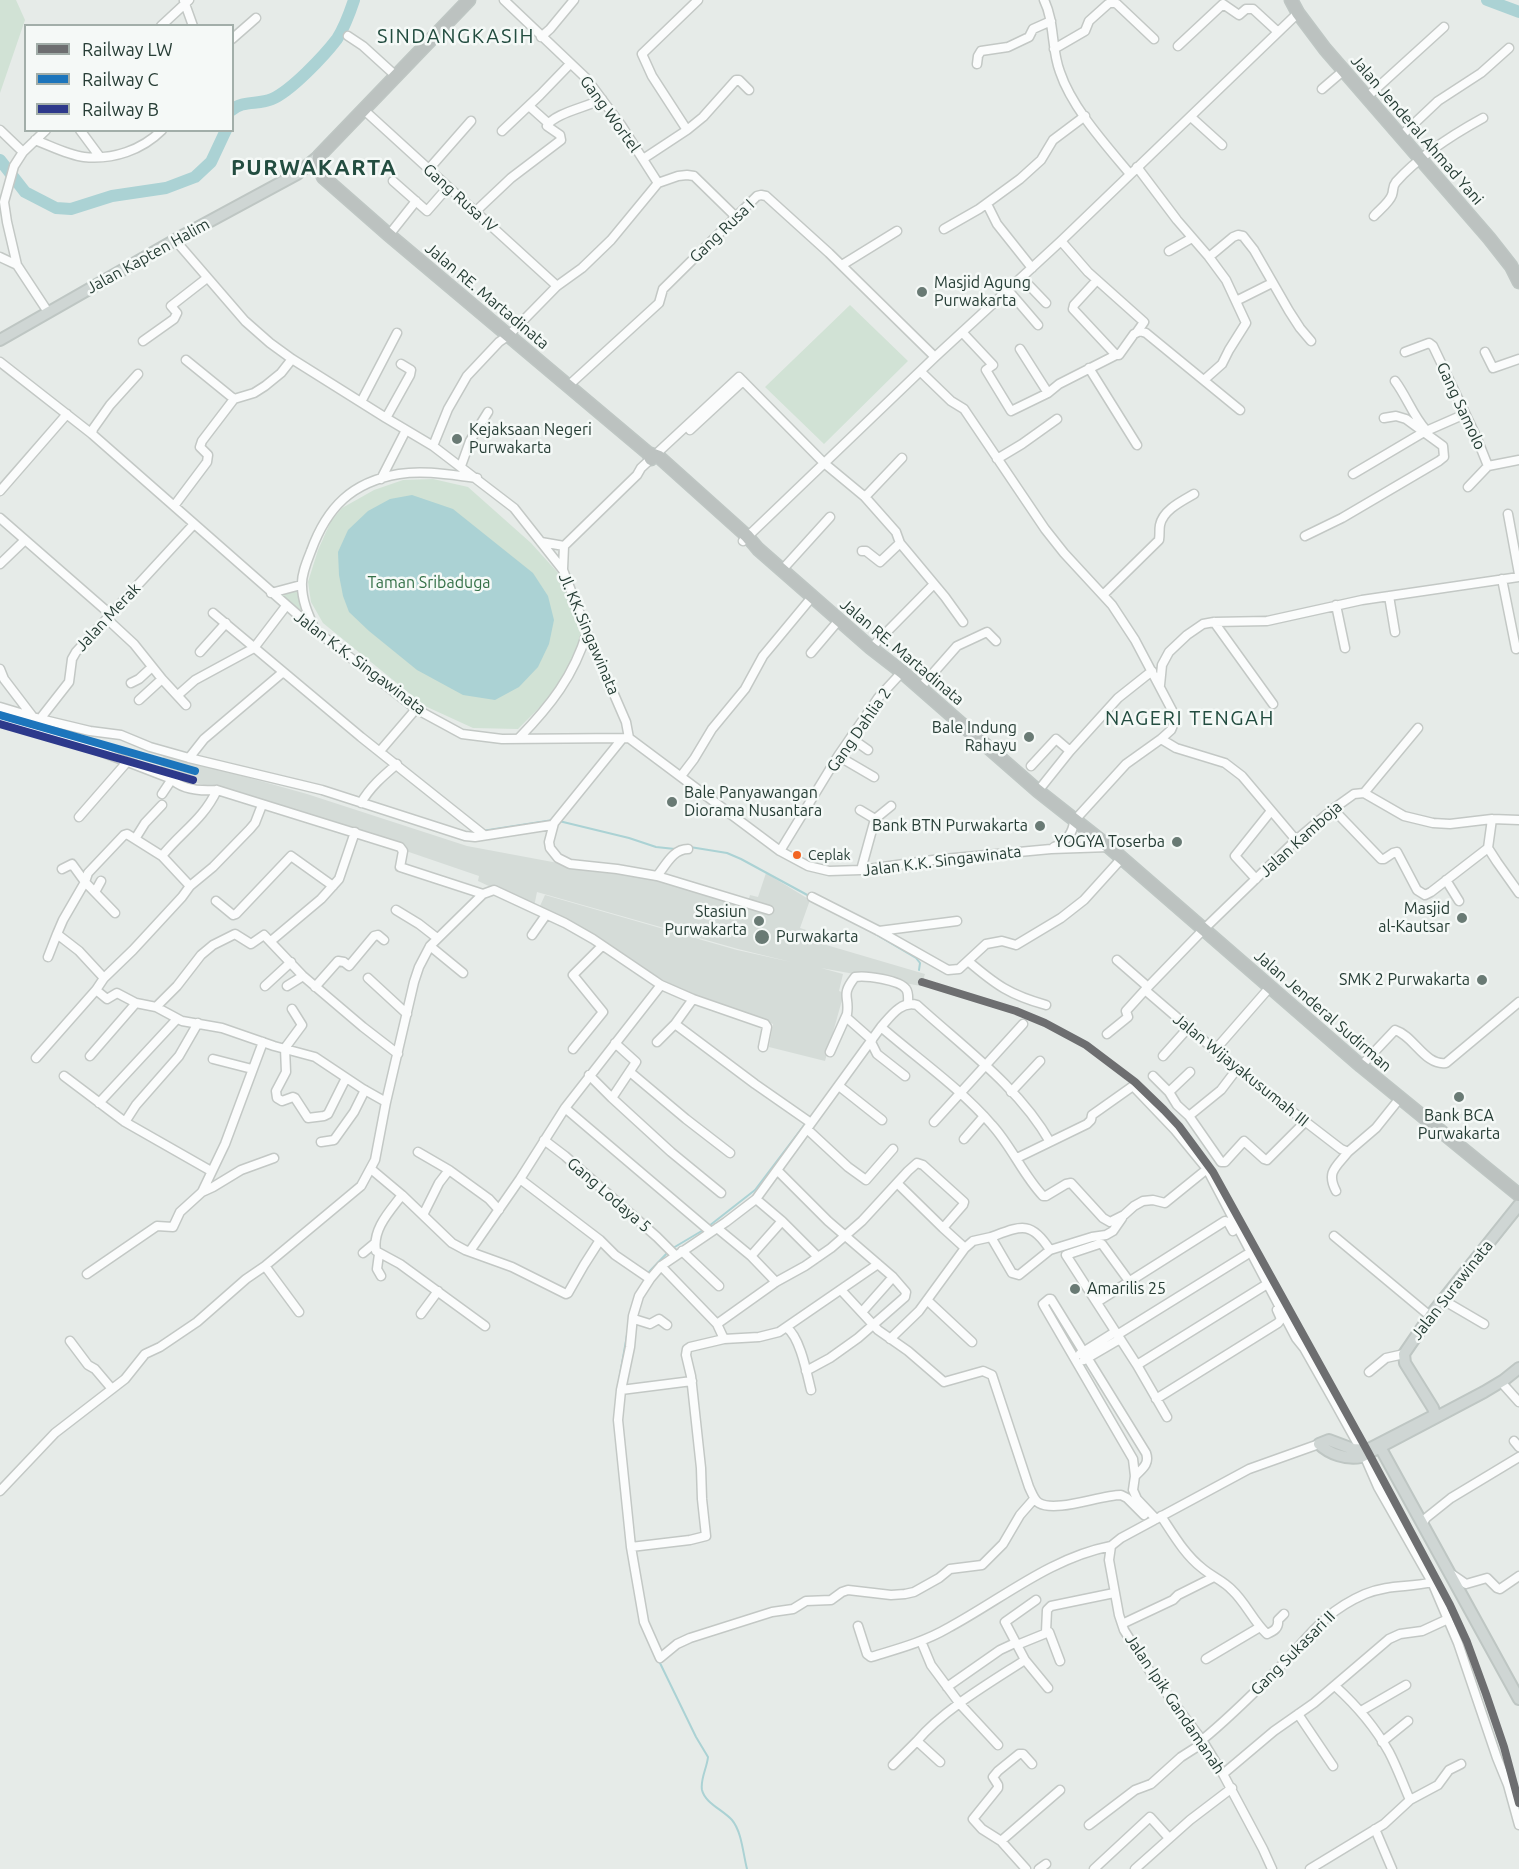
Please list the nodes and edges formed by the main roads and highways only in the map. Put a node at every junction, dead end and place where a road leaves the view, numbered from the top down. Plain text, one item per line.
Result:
1 (469, 0) edge
2 (1291, 0) edge
3 (319, 156) junction
4 (297, 174) junction
5 (323, 177) junction
6 (1519, 282) edge
7 (0, 340) edge
8 (1109, 848) joint
9 (1519, 1202) edge
10 (1519, 1368) edge
11 (1440, 1412) junction
12 (1319, 1444) road end
13 (1380, 1447) junction
14 (1362, 1453) junction
15 (1516, 1686) edge
16 (1519, 1699) edge

1 - 3 highway
2 - 6 highway, Jalan Jenderal Ahmad Yani
3 - 4 main road, Jalan Kapten Halim
3 - 5 highway
4 - 5 main road
4 - 7 main road, Jalan Kapten Halim
5 - 8 highway, Jalan RE. Martadinata
8 - 9 highway, Jalan Jenderal Sudirman
9 - 11 main road, Jalan Surawinata
10 - 11 main road
11 - 13 main road
11 - 14 main road
12 - 14 main road
13 - 14 main road
13 - 15 main road
15 - 16 main road

